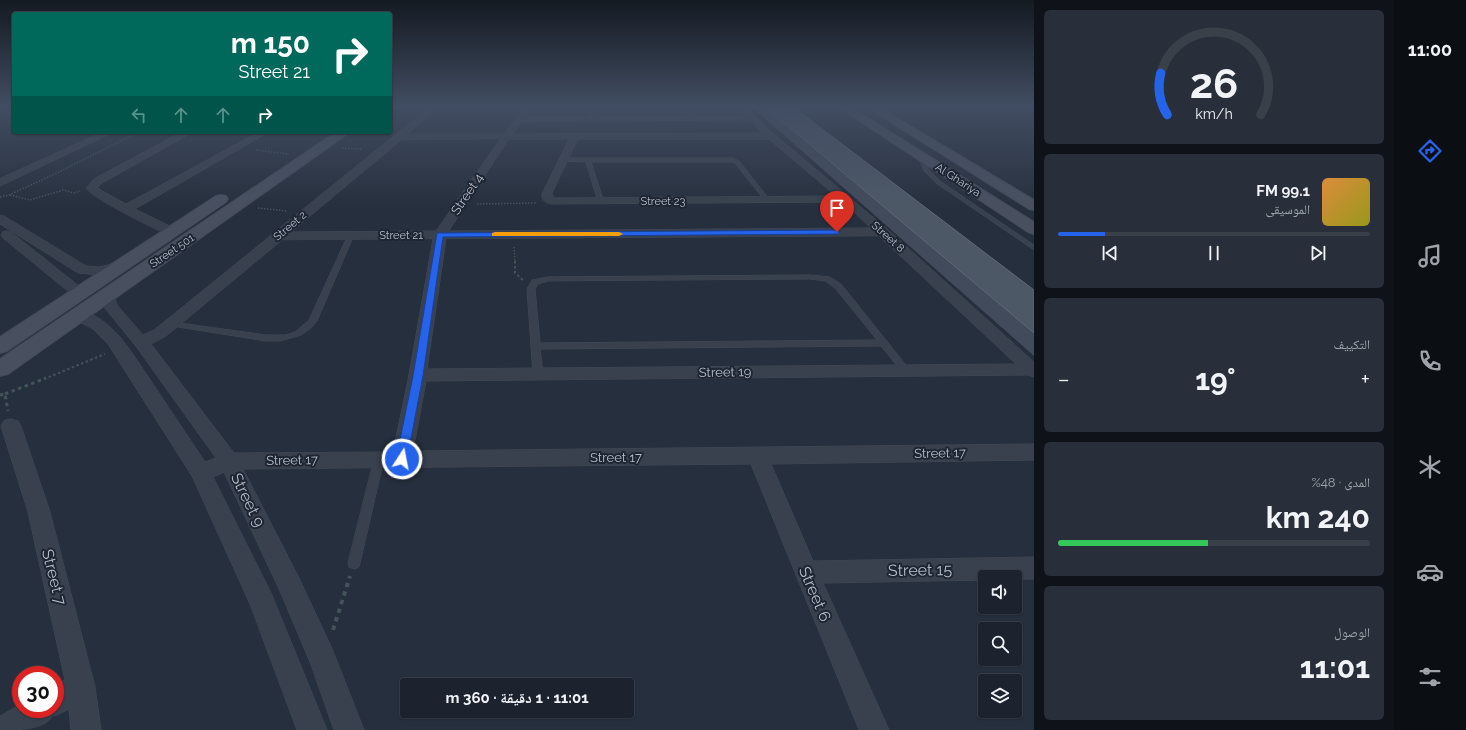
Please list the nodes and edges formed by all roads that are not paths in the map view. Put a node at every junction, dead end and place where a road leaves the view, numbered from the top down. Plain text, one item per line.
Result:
1 (93, 140) edge
2 (174, 140) edge
3 (251, 140) edge
4 (322, 140) edge
5 (323, 140) edge
6 (394, 140) edge
7 (504, 140) edge
8 (574, 140) edge
9 (776, 140) edge
10 (895, 140) edge
11 (926, 140) edge
12 (922, 157) junction
13 (564, 160) junction
14 (588, 160) junction
15 (0, 183) edge
16 (846, 199) junction
17 (767, 200) junction
18 (601, 202) junction
19 (1034, 206) edge
20 (126, 209) junction
21 (0, 219) edge
22 (1034, 229) edge
23 (0, 230) edge
24 (172, 232) junction
25 (883, 232) junction
26 (351, 235) junction
27 (440, 235) junction
28 (279, 236) junction
29 (1034, 248) edge
30 (121, 266) junction
31 (108, 294) junction
32 (78, 304) junction
33 (172, 324) junction
34 (141, 342) junction
35 (884, 343) junction
36 (0, 346) edge
37 (536, 346) junction
38 (0, 369) edge
39 (1033, 370) edge
40 (906, 371) junction
41 (538, 374) junction
42 (418, 376) junction
43 (11, 426) road end
44 (1034, 452) edge
45 (758, 456) junction
46 (379, 459) junction
47 (402, 459) junction
48 (229, 461) junction
49 (201, 473) junction
50 (354, 563) road end
51 (1034, 568) edge
52 (806, 572) junction
53 (81, 687) junction
54 (64, 696) edge
55 (25, 718) edge
56 (4, 730) edge
57 (86, 730) edge
58 (312, 730) edge
59 (349, 730) edge
60 (874, 730) edge

1 - 15 street
2 - 20 street
3 - 20 street
4 - 24 street, Street 501
5 - 31 street, Street 501
6 - 28 street, Street 2
7 - 27 street, Street 4
8 - 13 street
9 - 16 street, Street 8
10 - 12 street, Al Ghariya
11 - 19 street, Al Ghariya
12 - 22 street, Al Ghariya
12 - 29 lane
13 - 14 lane
13 - 18 street, Street 23
14 - 17 lane
14 - 18 lane
16 - 17 street, Street 23
16 - 25 street, Street 8
17 - 18 street, Street 23
20 - 24 street
21 - 30 street
23 - 32 street
24 - 30 street, Street 501
25 - 27 street, Street 21
25 - 39 street, Street 8
26 - 27 street, Street 21
26 - 28 street, Street 21
26 - 33 lane
27 - 42 street, Street 4
28 - 33 street, Street 2
30 - 32 street, Street 501
31 - 32 street, Street 501
31 - 34 street, Street 9
32 - 36 street, Street 501
32 - 38 street, Street 501
32 - 49 street
33 - 34 street, Street 2
34 - 48 street, Street 9
35 - 37 lane
35 - 37 lane
35 - 40 lane
37 - 41 lane
39 - 40 street, Street 19
40 - 41 street, Street 19
41 - 42 street, Street 19
42 - 47 street, Street 4
43 - 53 street, Street 7
44 - 45 street, Street 17
45 - 47 street, Street 17
45 - 52 street, Street 6
46 - 47 street, Street 17
46 - 48 street, Street 17
46 - 50 lane
48 - 49 street, Street 17
48 - 59 street, Street 9
49 - 58 street
51 - 52 street, Street 15
52 - 60 street, Street 6
53 - 54 street
53 - 57 street, Street 7
55 - 56 street

